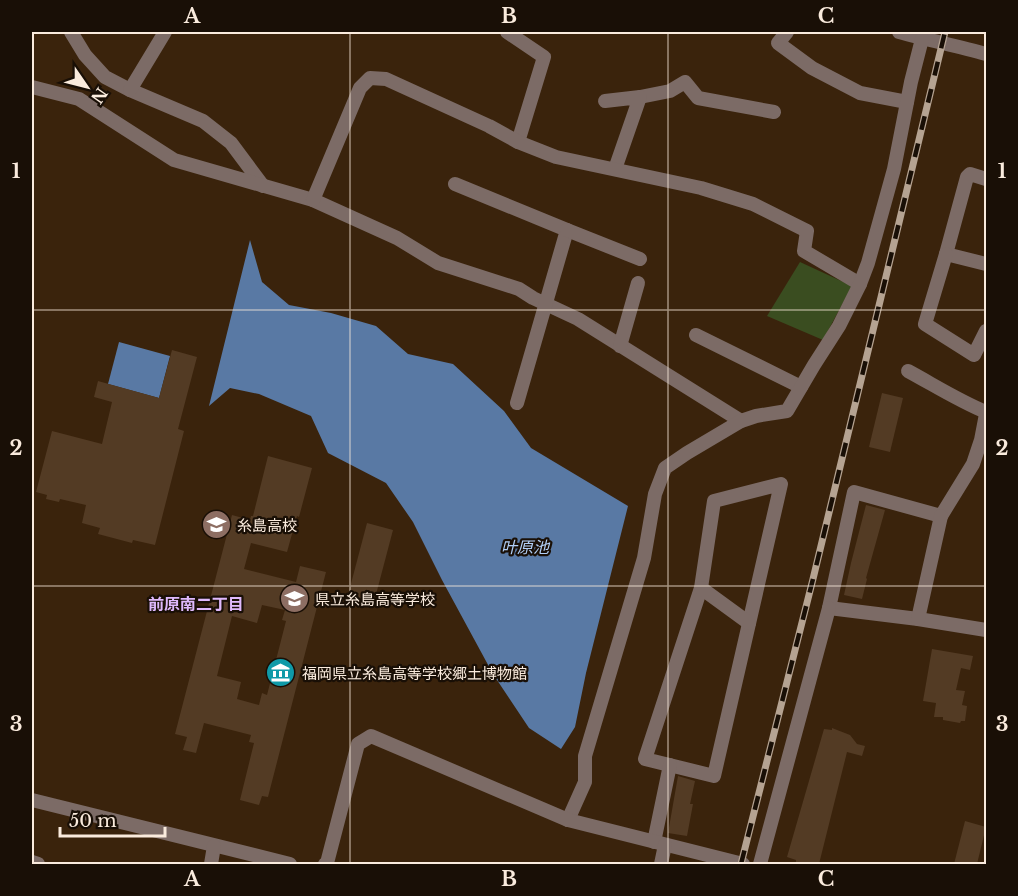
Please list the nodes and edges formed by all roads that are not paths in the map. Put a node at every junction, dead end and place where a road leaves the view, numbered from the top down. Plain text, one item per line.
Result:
1 (70, 32) edge
2 (165, 32) edge
3 (507, 32) edge
4 (787, 32) edge
5 (899, 32) edge
6 (922, 39) junction
7 (987, 54) edge
8 (32, 87) edge
9 (130, 90) junction
10 (639, 97) junction
11 (605, 101) dead end
12 (908, 102) junction
13 (774, 112) dead end
14 (518, 142) junction
15 (615, 170) junction
16 (987, 179) edge
17 (455, 184) dead end
18 (263, 186) junction
19 (313, 201) junction
20 (567, 230) junction
21 (946, 254) junction
22 (640, 259) dead end
23 (987, 264) edge
24 (638, 283) dead end
25 (860, 284) junction
26 (546, 304) junction
27 (987, 331) edge
28 (696, 335) dead end
29 (620, 346) junction
30 (908, 371) dead end
31 (801, 387) junction
32 (517, 403) dead end
33 (987, 413) edge
34 (741, 421) junction
35 (941, 516) junction
36 (701, 588) junction
37 (829, 608) junction
38 (918, 619) junction
39 (750, 623) junction
40 (987, 630) edge
41 (670, 765) junction
42 (32, 800) edge
43 (568, 820) junction
44 (659, 844) junction
45 (214, 846) junction
46 (32, 862) edge
47 (38, 864) edge
48 (211, 864) edge
49 (290, 864) edge
50 (325, 864) edge
51 (661, 864) edge
52 (743, 864) edge
53 (760, 864) edge

1 - 9 street
2 - 9 street
3 - 14 street
4 - 12 street
5 - 6 street
6 - 7 street
6 - 12 street
8 - 18 street
9 - 18 street
10 - 11 street
10 - 13 street
10 - 15 street
12 - 25 street
14 - 15 street
14 - 19 street
15 - 25 street
16 - 21 street
17 - 20 street
18 - 19 street
19 - 26 street
20 - 22 street
20 - 26 street
21 - 23 street
21 - 27 street
24 - 29 street
25 - 31 street
26 - 29 street
26 - 32 street
28 - 31 street
29 - 34 street
30 - 33 street
31 - 34 street
33 - 35 street
34 - 43 street
35 - 37 street
35 - 38 street
36 - 39 street
36 - 39 street
36 - 41 street
37 - 38 street
37 - 53 street
38 - 40 street
39 - 41 street
41 - 44 street
42 - 45 street
43 - 44 street
43 - 50 street
44 - 51 street
44 - 52 street
45 - 48 street
45 - 49 street
46 - 47 street

